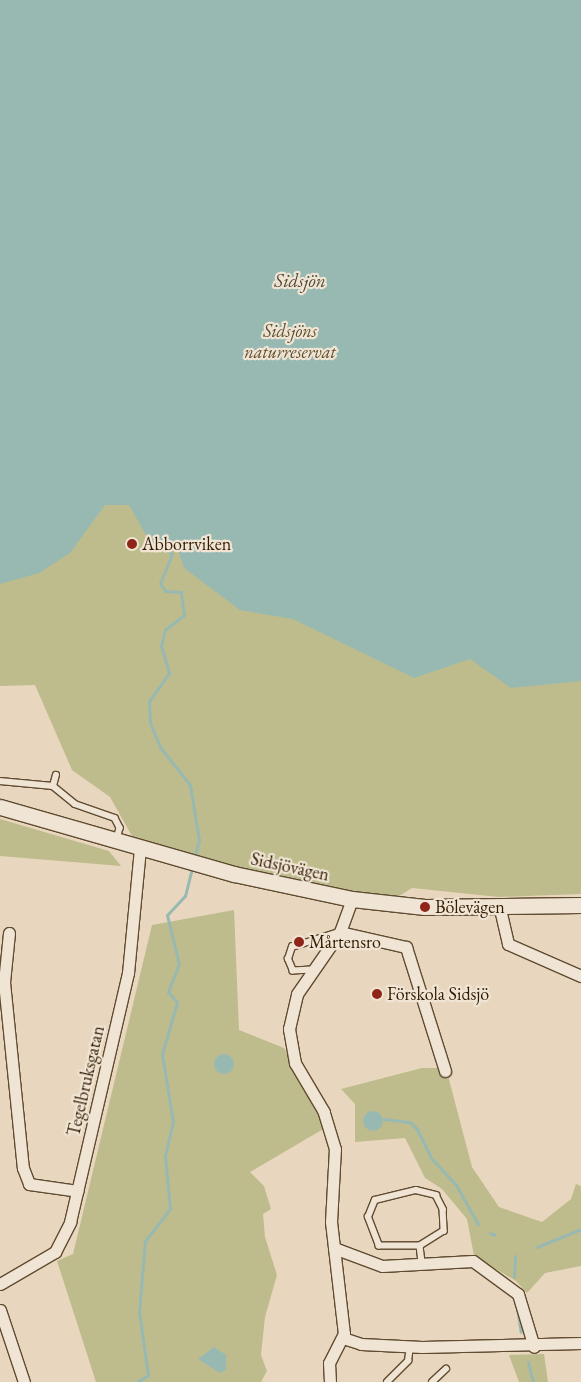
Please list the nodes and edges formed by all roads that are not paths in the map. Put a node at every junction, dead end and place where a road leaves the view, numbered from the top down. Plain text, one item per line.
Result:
1 (56, 775) dead end
2 (0, 780) edge
3 (53, 786) junction
4 (0, 807) edge
5 (117, 841) junction
6 (140, 849) junction
7 (352, 899) junction
8 (581, 905) edge
9 (500, 909) junction
10 (340, 932) junction
11 (9, 933) dead end
12 (314, 969) junction
13 (581, 976) edge
14 (445, 1071) dead end
15 (78, 1192) junction
16 (420, 1246) junction
17 (334, 1248) junction
18 (422, 1263) junction
19 (0, 1284) edge
20 (0, 1310) edge
21 (343, 1338) junction
22 (581, 1343) edge
23 (410, 1346) junction
24 (534, 1347) junction
25 (446, 1369) dead end
26 (24, 1382) edge
27 (330, 1382) edge
28 (387, 1382) edge
29 (432, 1382) edge

1 - 3 lane
2 - 3 lane
3 - 5 lane
4 - 5 main road, Sidsjövägen
5 - 6 main road, Sidsjövägen
6 - 7 main road, Sidsjövägen
6 - 15 street, Tegelbruksgatan
7 - 9 main road, Sidsjövägen
7 - 10 street
8 - 9 main road, Sidsjövägen
9 - 13 street
10 - 12 street
10 - 12 lane
10 - 14 street
11 - 15 street
12 - 17 street
15 - 19 street, Tegelbruksgatan
16 - 16 lane
16 - 18 lane
17 - 18 street
17 - 21 street
18 - 24 street
20 - 26 street
21 - 23 street
21 - 27 street
22 - 24 street
23 - 24 street
23 - 28 lane
25 - 29 lane

